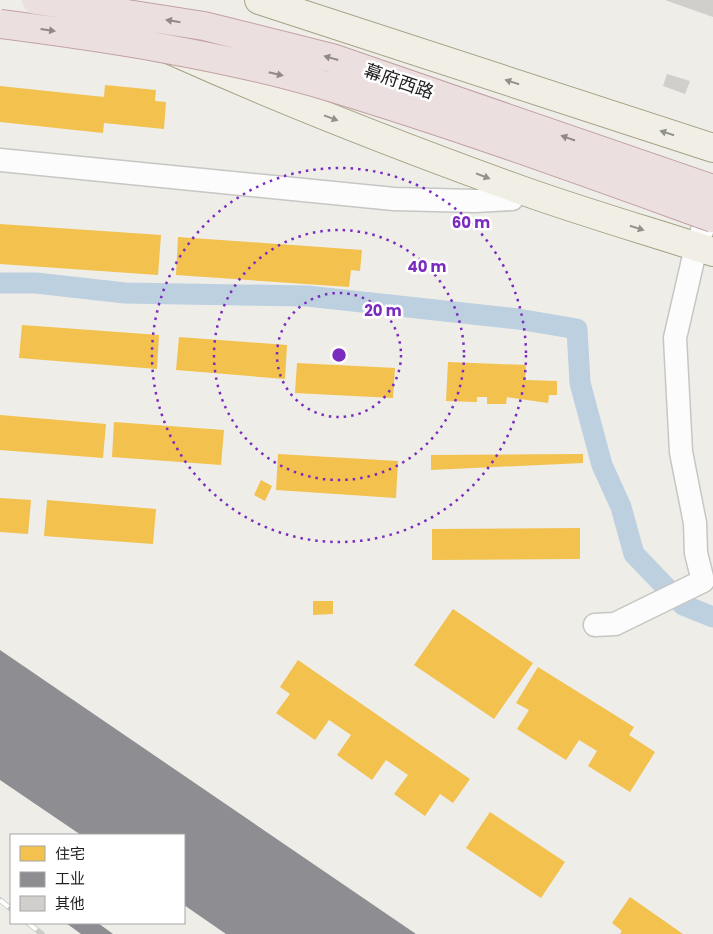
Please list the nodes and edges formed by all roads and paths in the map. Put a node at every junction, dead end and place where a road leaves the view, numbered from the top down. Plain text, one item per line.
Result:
1 (36, 0) edge
2 (62, 0) edge
3 (259, 0) edge
4 (0, 24) edge
5 (606, 113) junction
6 (407, 146) junction
7 (713, 148) edge
8 (0, 160) edge
9 (589, 164) junction
10 (519, 190) junction
11 (713, 204) edge
12 (705, 250) edge
13 (595, 625) dead end

11 -> 1 highway, 幕府西路, bridge
2 -> 6 main road
5 -> 3 main road, 幕府西路
4 -> 11 highway, 幕府西路, bridge
7 -> 5 main road, 幕府西路
5 - 9 main road
6 - 9 main road
6 -> 10 main road
8 - 10 street
9 - 11 main road
10 -> 12 main road
11 - 12 street
12 - 13 street

